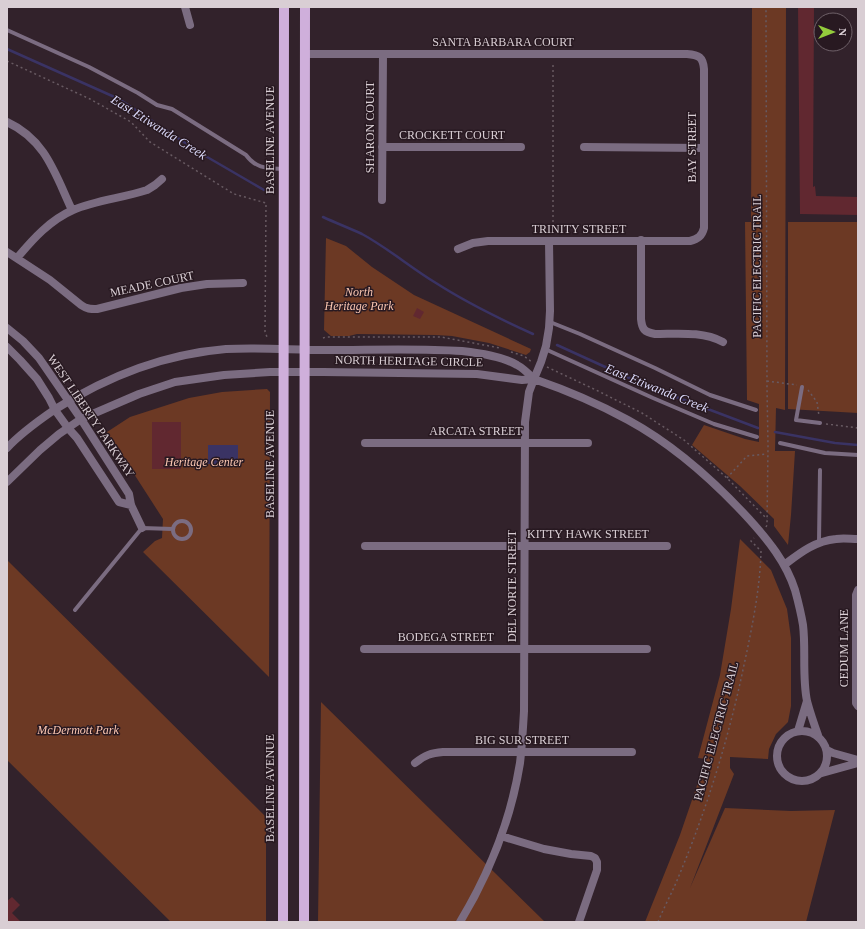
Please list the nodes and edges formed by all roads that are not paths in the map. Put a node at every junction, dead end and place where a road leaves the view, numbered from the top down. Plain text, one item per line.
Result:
1 (185, 7) edge
2 (284, 7) edge
3 (305, 7) edge
4 (190, 25) dead end
5 (7, 30) edge
6 (305, 54) junction
7 (383, 54) junction
8 (700, 57) joint
9 (7, 122) edge
10 (382, 147) junction
11 (521, 147) dead end
12 (584, 147) dead end
13 (704, 148) junction
14 (283, 169) junction
15 (162, 179) dead end
16 (382, 200) dead end
17 (72, 210) junction
18 (700, 237) joint
19 (641, 240) junction
20 (549, 241) junction
21 (458, 249) dead end
22 (7, 252) edge
23 (17, 258) junction
24 (243, 283) dead end
25 (549, 325) junction
26 (7, 328) edge
27 (723, 342) dead end
28 (7, 347) edge
29 (545, 348) junction
30 (283, 349) junction
31 (305, 350) junction
32 (284, 372) junction
33 (305, 372) junction
34 (534, 379) junction
35 (802, 387) dead end
36 (68, 400) junction
37 (55, 410) junction
38 (756, 410) dead end
39 (81, 419) junction
40 (820, 424) road end
41 (68, 428) junction
42 (757, 437) dead end
43 (365, 443) dead end
44 (524, 443) junction
45 (588, 443) dead end
46 (780, 443) dead end
47 (8, 444) edge
48 (858, 455) edge
49 (820, 470) dead end
50 (7, 482) edge
51 (131, 505) junction
52 (142, 528) junction
53 (173, 529) junction
54 (858, 539) edge
55 (819, 542) junction
56 (365, 546) dead end
57 (524, 546) junction
58 (668, 546) dead end
59 (784, 565) junction
60 (858, 590) edge
61 (75, 610) dead end
62 (364, 649) dead end
63 (524, 649) junction
64 (647, 649) dead end
65 (807, 700) junction
66 (858, 706) edge
67 (798, 731) junction
68 (818, 736) junction
69 (827, 750) junction
70 (521, 752) junction
71 (632, 752) dead end
72 (858, 760) edge
73 (416, 763) dead end
74 (858, 763) edge
75 (822, 773) junction
76 (501, 836) junction
77 (283, 922) edge
78 (304, 922) edge
79 (460, 922) edge
80 (578, 922) edge

1 - 4 street
2 - 14 main road, BASELINE AVENUE
3 - 6 main road
5 - 14 lane
6 - 7 street, SANTA BARBARA COURT
6 - 31 main road
7 - 8 street, SANTA BARBARA COURT
7 - 10 street, SHARON COURT
8 - 13 street, BAY STREET
9 - 17 street
10 - 11 street, CROCKETT COURT
10 - 16 street, SHARON COURT
12 - 13 street
13 - 18 street, BAY STREET
14 - 30 main road, BASELINE AVENUE
15 - 17 street
17 - 23 street
18 - 19 street, TRINITY STREET
19 - 20 street, TRINITY STREET
19 - 27 street
20 - 21 street, TRINITY STREET
20 - 25 street, DEL NORTE STREET
22 - 23 street
23 - 24 street, MEADE COURT
25 - 29 street, DEL NORTE STREET
25 - 38 lane
26 - 36 street, WEST LIBERTY PARKWAY
28 - 37 street, WEST LIBERTY PARKWAY
29 - 34 street, DEL NORTE STREET
29 - 42 lane
30 - 31 street, NORTH HERITAGE CIRCLE
30 - 32 main road, BASELINE AVENUE
30 - 36 street, NORTH HERITAGE CIRCLE
31 - 33 main road
31 - 34 street, NORTH HERITAGE CIRCLE
32 - 33 street, NORTH HERITAGE CIRCLE
32 - 39 street, NORTH HERITAGE CIRCLE
32 - 77 main road, BASELINE AVENUE
33 - 34 street, NORTH HERITAGE CIRCLE
33 - 78 main road
34 - 44 street, DEL NORTE STREET
34 - 59 street, NORTH HERITAGE CIRCLE
35 - 40 lane
36 - 37 street, NORTH HERITAGE CIRCLE
36 - 39 street, WEST LIBERTY PARKWAY
37 - 41 street, WEST LIBERTY PARKWAY
37 - 47 street, NORTH HERITAGE CIRCLE
39 - 41 street, NORTH HERITAGE CIRCLE
39 - 51 street, WEST LIBERTY PARKWAY
41 - 50 street, NORTH HERITAGE CIRCLE
41 - 51 street, WEST LIBERTY PARKWAY
43 - 44 street, ARCATA STREET
44 - 45 street, ARCATA STREET
44 - 57 street, DEL NORTE STREET
46 - 48 lane
49 - 55 lane
51 - 52 street, WEST LIBERTY PARKWAY
52 - 53 lane
52 - 61 lane
53 - 53 lane
54 - 55 street
55 - 59 street
56 - 57 street, KITTY HAWK STREET
57 - 58 street, KITTY HAWK STREET
57 - 63 street, DEL NORTE STREET
59 - 65 street, NORTH HERITAGE CIRCLE
60 - 66 street, CEDUM LANE
62 - 63 street, BODEGA STREET
63 - 64 street, BODEGA STREET
63 - 70 street, DEL NORTE STREET
65 - 67 street
65 - 68 street
67 - 68 street
67 - 75 street
68 - 69 street
69 - 72 street
69 - 75 street
70 - 71 street, BIG SUR STREET
70 - 73 street, BIG SUR STREET
70 - 76 street, DEL NORTE STREET
74 - 75 street
76 - 79 street, DEL NORTE STREET
76 - 80 street

